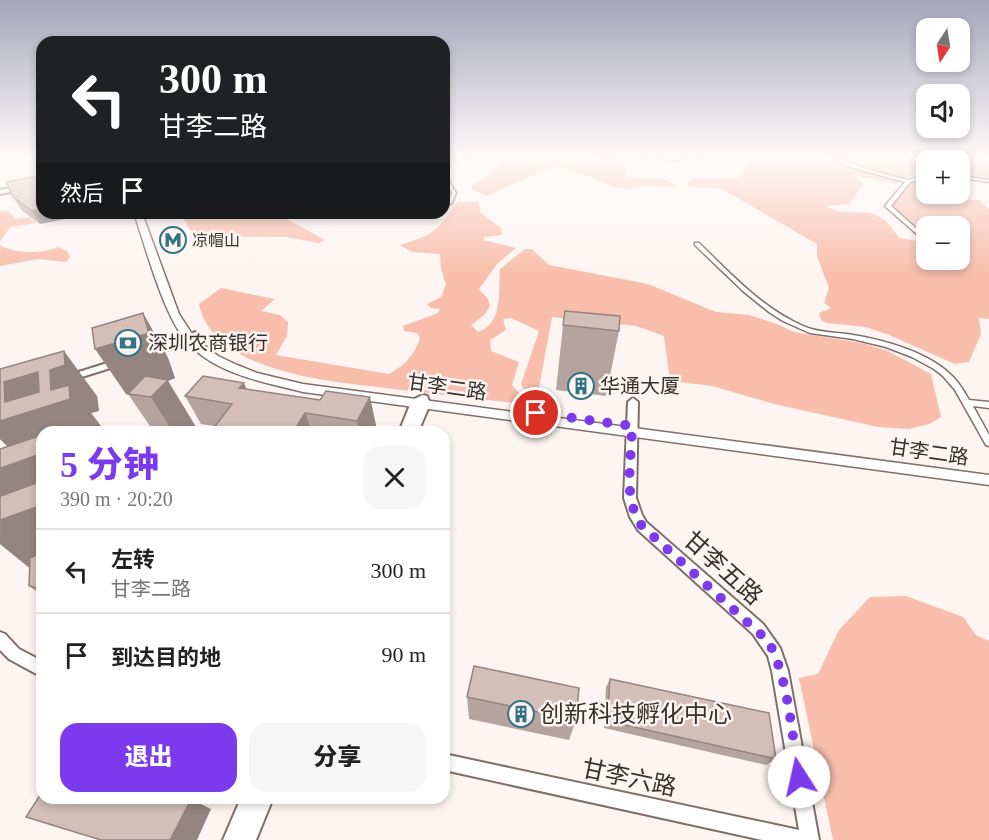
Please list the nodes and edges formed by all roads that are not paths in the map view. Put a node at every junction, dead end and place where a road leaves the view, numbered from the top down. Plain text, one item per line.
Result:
1 (896, 196) edge
2 (140, 219) edge
3 (146, 219) edge
4 (916, 231) edge
5 (697, 244) dead end
6 (190, 336) junction
7 (144, 351) edge
8 (133, 355) edge
9 (55, 380) edge
10 (421, 401) junction
11 (633, 402) dead end
12 (965, 402) junction
13 (989, 405) edge
14 (407, 426) edge
15 (415, 426) edge
16 (632, 429) junction
17 (989, 443) edge
18 (989, 473) edge
19 (989, 480) edge
20 (0, 639) edge
21 (36, 666) edge
22 (450, 763) edge
23 (247, 804) edge
24 (262, 804) edge
25 (232, 840) edge
26 (247, 840) edge
27 (804, 840) edge
28 (810, 840) edge

1 - 4 street
2 - 6 main road, 甘李二路
3 - 6 main road, 甘李二路
5 - 12 street
6 - 7 street
6 - 10 main road, 甘李二路
8 - 9 street
10 - 14 street
10 - 15 street
10 - 16 main road, 甘李二路
11 - 16 street, 甘李五路
12 - 13 street
12 - 17 street
16 - 18 main road, 甘李二路
16 - 19 main road, 甘李二路
16 - 28 street, 甘李五路
20 - 21 street
22 - 27 street, 甘李六路
23 - 25 street
24 - 26 street

